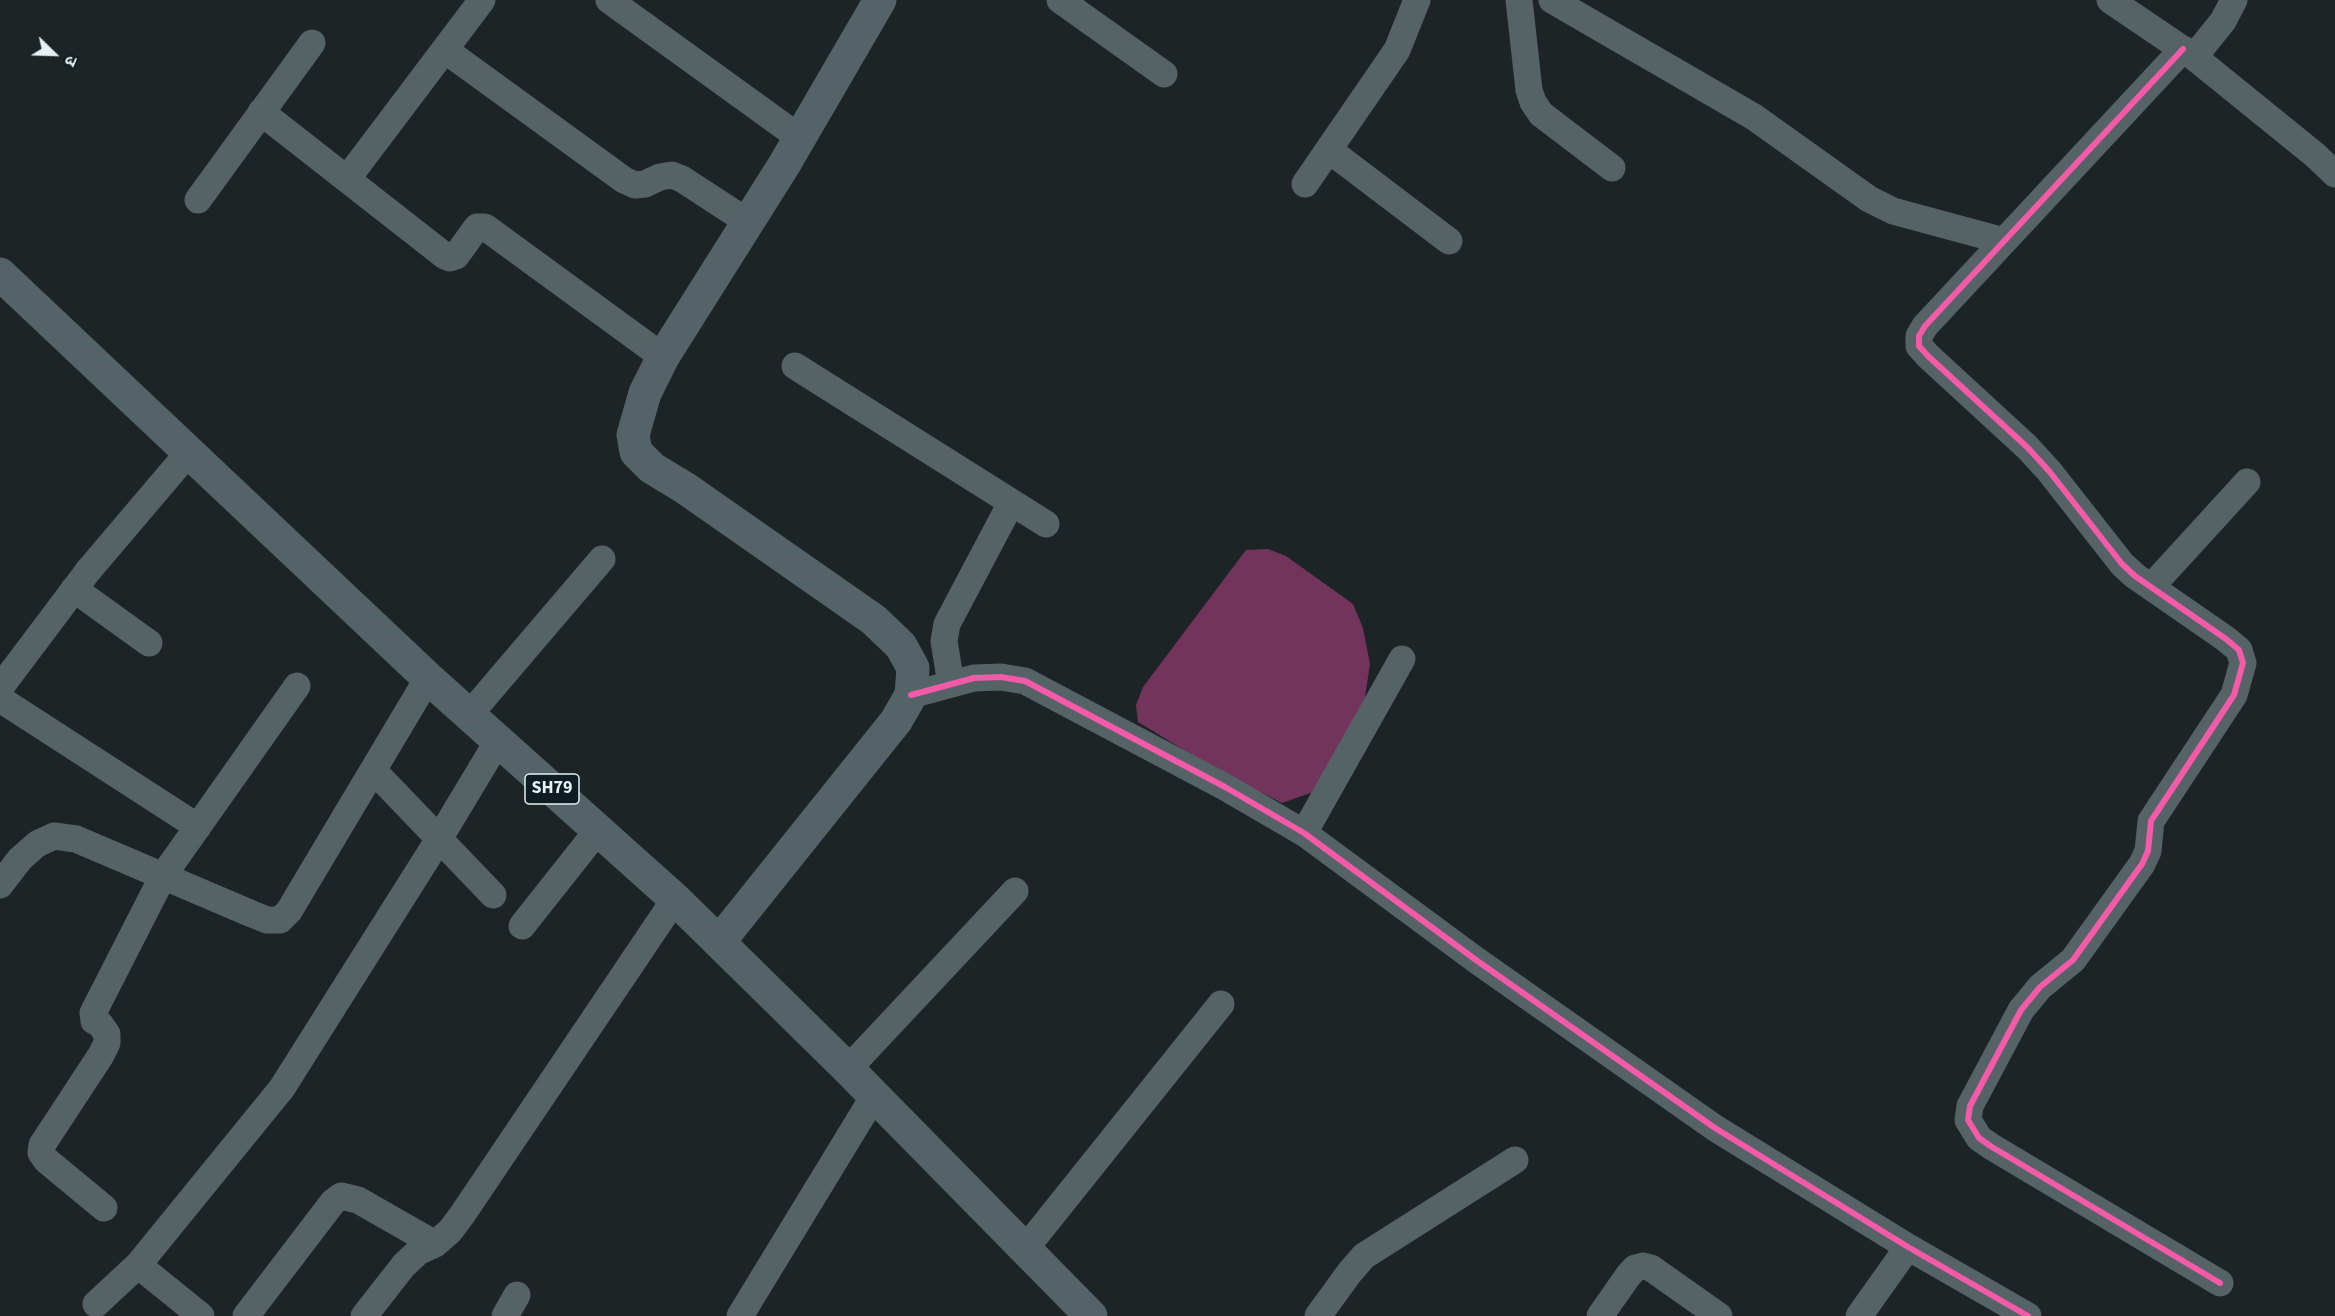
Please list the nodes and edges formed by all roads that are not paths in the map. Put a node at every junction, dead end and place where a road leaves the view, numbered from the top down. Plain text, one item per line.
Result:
1 (482, 0) edge
2 (609, 0) edge
3 (880, 0) edge
4 (1060, 0) edge
5 (1417, 0) edge
6 (1519, 0) edge
7 (1552, 0) edge
8 (2110, 0) edge
9 (2234, 0) edge
10 (312, 43) dead end
11 (445, 50) junction
12 (2189, 53) junction
13 (1164, 74) dead end
14 (261, 112) junction
15 (800, 138) junction
16 (1329, 150) junction
17 (1612, 168) dead end
18 (2335, 174) edge
19 (347, 179) junction
20 (1305, 184) dead end
21 (198, 200) dead end
22 (748, 222) junction
23 (1449, 241) dead end
24 (2004, 241) junction
25 (0, 274) edge
26 (663, 357) junction
27 (795, 366) dead end
28 (189, 452) junction
29 (2247, 482) dead end
30 (1011, 503) junction
31 (1046, 524) dead end
32 (602, 559) dead end
33 (2151, 587) junction
34 (74, 589) junction
35 (149, 643) dead end
36 (1402, 659) dead end
37 (428, 678) junction
38 (951, 684) junction
39 (297, 686) dead end
40 (0, 688) edge
41 (910, 694) junction
42 (0, 699) edge
43 (469, 715) junction
44 (498, 741) junction
45 (373, 770) junction
46 (198, 827) junction
47 (598, 830) junction
48 (1304, 833) junction
49 (439, 839) junction
50 (163, 876) junction
51 (0, 885) edge
52 (1014, 891) dead end
53 (493, 895) dead end
54 (675, 898) junction
55 (522, 926) dead end
56 (719, 942) junction
57 (1221, 1004) dead end
58 (848, 1069) junction
59 (874, 1096) junction
60 (1515, 1160) dead end
61 (104, 1208) dead end
62 (435, 1244) junction
63 (1908, 1247) junction
64 (1025, 1249) junction
65 (138, 1264) junction
66 (2220, 1283) dead end
67 (96, 1304) dead end
68 (201, 1316) edge
69 (246, 1316) edge
70 (364, 1316) edge
71 (740, 1316) edge
72 (1091, 1316) edge
73 (1318, 1316) edge
74 (1600, 1316) edge
75 (1719, 1316) edge
76 (1859, 1316) edge
77 (2028, 1316) edge

1 - 11 street
2 - 15 street
3 - 15 main road
4 - 13 street
5 - 16 street
6 - 17 street
7 - 24 street
8 - 12 street
9 - 12 street
10 - 14 street
11 - 19 street
11 - 22 street
12 - 18 street
12 - 24 street
14 - 19 street
14 - 21 street
15 - 22 main road
16 - 20 street
16 - 23 street
19 - 26 street
22 - 26 main road
24 - 33 street
25 - 28 main road, SH79
26 - 41 main road
27 - 30 street
28 - 34 street
28 - 37 main road, SH79
29 - 33 street
30 - 31 street
30 - 38 street
32 - 43 street
33 - 66 street
34 - 35 street
34 - 40 street
36 - 48 street
37 - 43 main road, SH79
37 - 45 street
38 - 41 street
38 - 48 street
39 - 46 street
41 - 56 main road
42 - 46 street
43 - 44 main road, SH79
44 - 47 main road, SH79
44 - 49 street
45 - 49 street
45 - 50 street
46 - 50 street
47 - 54 main road, SH79
47 - 55 street
48 - 63 street
49 - 53 street
49 - 65 street
50 - 51 street
50 - 61 street
52 - 58 street
54 - 56 main road, SH79
54 - 62 street
56 - 58 main road, SH79
57 - 64 street
58 - 59 main road, SH79
59 - 64 main road, SH79
59 - 71 street
60 - 73 street
62 - 69 street
62 - 70 street
63 - 76 street
63 - 77 street
64 - 72 main road, SH79
65 - 67 street
65 - 68 street
74 - 75 street

